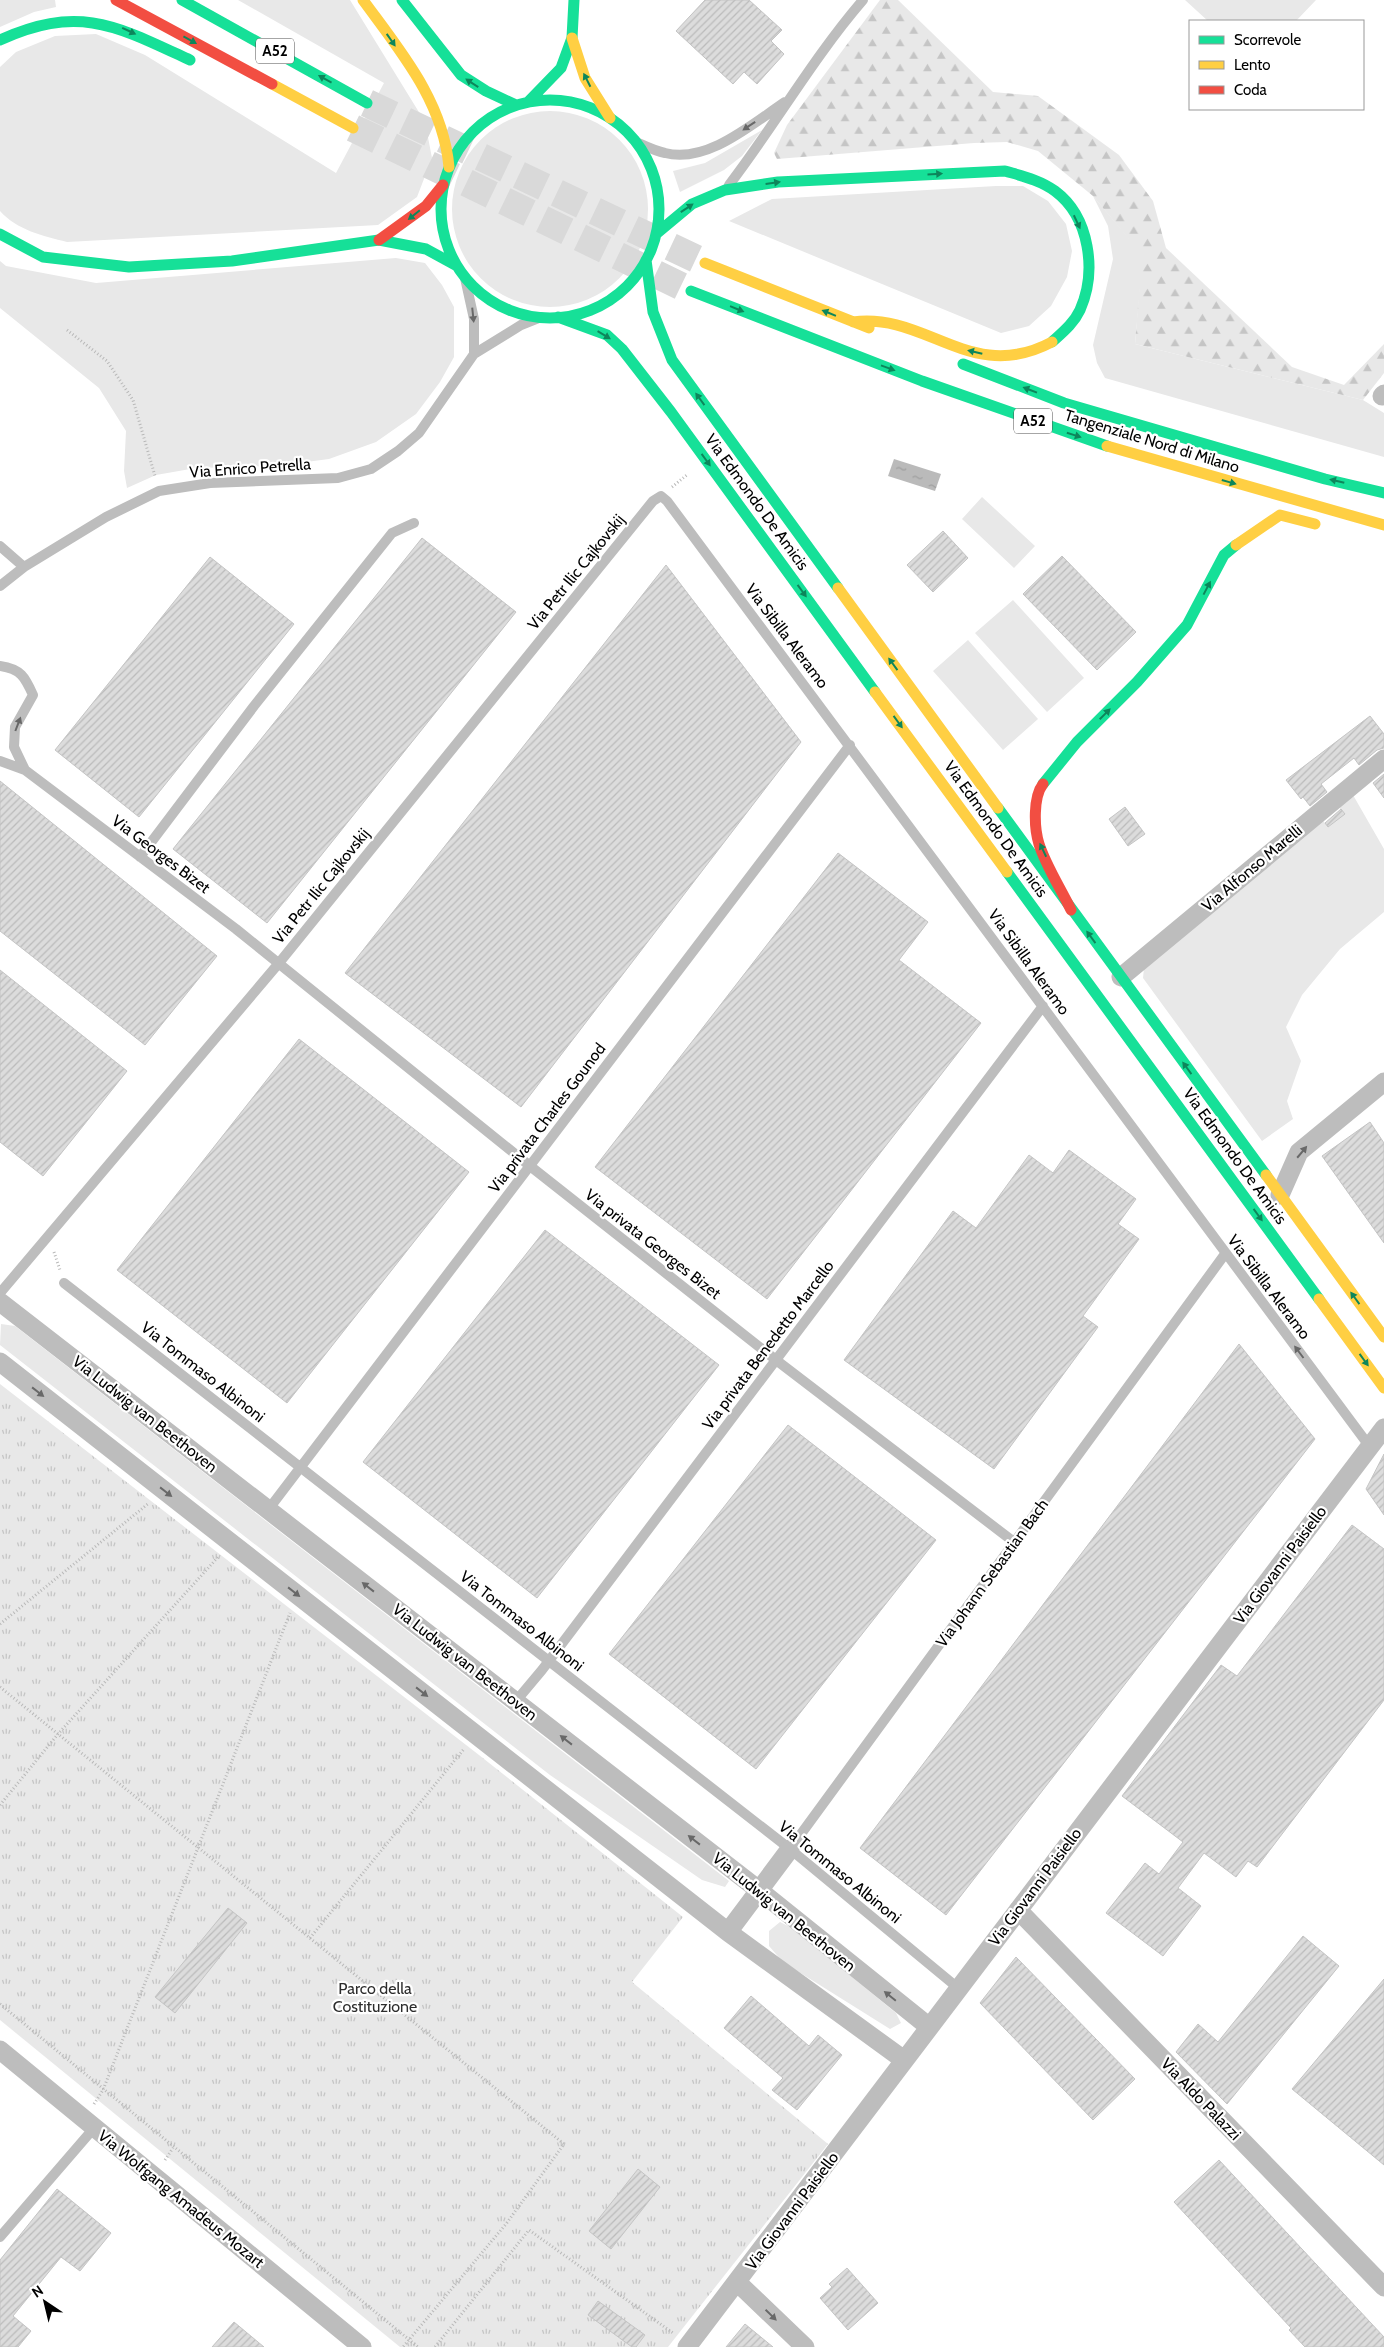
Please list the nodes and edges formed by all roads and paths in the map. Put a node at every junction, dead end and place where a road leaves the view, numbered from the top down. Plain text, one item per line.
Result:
1 (116, 0) edge
2 (182, 0) edge
3 (363, 0) edge
4 (402, 0) edge
5 (574, 0) edge
6 (863, 0) edge
7 (572, 38) junction
8 (0, 40) edge
9 (198, 64) dead end
10 (238, 67) junction
11 (223, 70) dead end
12 (790, 99) junction
13 (528, 102) junction
14 (367, 103) tunnel mouth
15 (516, 105) junction
16 (610, 118) junction
17 (353, 128) tunnel mouth
18 (636, 142) junction
19 (449, 167) junction
20 (443, 185) junction
21 (725, 190) junction
22 (0, 234) edge
23 (656, 234) junction
24 (379, 240) junction
25 (646, 260) junction
26 (705, 263) tunnel mouth
27 (457, 266) junction
28 (465, 278) junction
29 (691, 291) tunnel mouth
30 (541, 317) junction
31 (558, 317) junction
32 (853, 322) junction
33 (67, 330) dead end
34 (890, 336) dead end
35 (474, 354) junction
36 (954, 360) dead end
37 (706, 460) junction
38 (159, 490) junction
39 (1384, 493) edge
40 (661, 496) junction
41 (414, 523) dead end
42 (1384, 524) edge
43 (1327, 528) dead end
44 (0, 546) edge
45 (24, 567) junction
46 (0, 586) edge
47 (0, 666) edge
48 (850, 745) junction
49 (1384, 760) edge
50 (0, 761) edge
51 (25, 770) junction
52 (140, 857) junction
53 (1071, 910) junction
54 (279, 963) junction
55 (1121, 977) junction
56 (1042, 1006) junction
57 (1384, 1082) edge
58 (530, 1166) junction
59 (1280, 1195) junction
60 (49, 1235) junction
61 (1225, 1254) junction
62 (64, 1282) joint
63 (0, 1293) edge
64 (0, 1302) edge
65 (1384, 1337) edge
66 (776, 1360) junction
67 (0, 1362) edge
68 (1384, 1388) edge
69 (1384, 1428) edge
70 (1370, 1447) junction
71 (300, 1467) junction
72 (165, 1491) junction
73 (268, 1510) junction
74 (1014, 1542) junction
75 (232, 1543) junction
76 (300, 1597) junction
77 (0, 1624) edge
78 (548, 1661) junction
79 (0, 1687) edge
80 (516, 1701) junction
81 (58, 1734) junction
82 (476, 1734) junction
83 (0, 1805) edge
84 (198, 1847) junction
85 (790, 1850) junction
86 (760, 1891) junction
87 (1018, 1910) junction
88 (728, 1932) junction
89 (310, 1938) junction
90 (958, 1988) junction
91 (0, 2004) edge
92 (928, 2026) junction
93 (0, 2050) edge
94 (904, 2060) junction
95 (103, 2090) junction
96 (90, 2124) junction
97 (0, 2237) edge
98 (738, 2283) junction
99 (1384, 2287) edge
100 (409, 2339) junction
101 (688, 2346) edge
102 (362, 2347) edge
103 (403, 2347) edge
104 (418, 2347) edge
105 (435, 2347) edge
106 (805, 2347) edge

1 -> 10 main road, A52
14 -> 2 main road, A52
3 -> 19 main road
15 -> 4 main road
5 - 7 main road
6 - 12 lane
7 - 13 main road
16 -> 7 main road
8 -> 9 main road
10 - 11 main road
10 - 17 main road, A52
12 -> 18 lane
12 - 21 lane
13 - 15 main road
13 - 16 main road
15 - 19 main road
16 - 18 main road
18 - 23 main road
19 - 20 main road
20 -> 24 main road
20 - 27 main road
23 -> 21 main road
21 -> 32 main road
22 - 24 main road
23 - 25 main road
24 - 27 main road
25 - 31 main road
53 -> 25 main road, Via Edmondo De Amicis
32 -> 26 main road
27 - 28 main road
28 - 30 main road
28 -> 35 lane
29 -> 42 main road, Tangenziale Nord di Milano / A52
30 - 31 main road
30 - 35 lane, Via Enrico Petrella
31 -> 37 main road, Via Edmondo De Amicis
32 - 34 main road
33 - 38 path
35 - 38 lane, Via Enrico Petrella
39 -> 36 main road, Tangenziale Nord di Milano / A52
37 - 40 path
37 -> 68 main road, Via Edmondo De Amicis
38 - 45 lane, Via Enrico Petrella
40 - 48 lane, Via Sibilla Aleramo
40 - 54 lane, Via Petr Ilic Cajkovskij
41 - 52 lane
53 -> 43 main road
44 - 45 lane
45 - 46 lane, Via Enrico Petrella
51 -> 47 lane, Via Georges Bizet
48 - 56 lane, Via Sibilla Aleramo
48 - 58 lane, Via privata Charles Gounod
49 - 55 street, Via Alfonso Marelli
50 - 51 lane, Via Georges Bizet
51 - 52 lane, Via Georges Bizet
52 - 54 lane, Via Georges Bizet
55 -> 53 main road, Via Edmondo De Amicis
54 - 58 lane, Via privata Georges Bizet
54 - 60 lane, Via Petr Ilic Cajkovskij
59 -> 55 main road, Via Edmondo De Amicis
56 - 61 lane, Via Sibilla Aleramo
56 - 66 lane, Via privata Benedetto Marcello
59 -> 57 street
58 - 66 lane, Via privata Georges Bizet
58 - 71 lane, Via privata Charles Gounod
65 -> 59 main road, Via Edmondo De Amicis
60 - 62 path
60 - 63 lane, Via Petr Ilic Cajkovskij
70 -> 61 lane, Via Sibilla Aleramo
61 - 74 lane, Via Johann Sebastian Bach
62 - 71 lane, Via Tommaso Albinoni
64 - 73 street, Via Ludwig van Beethoven
66 - 74 lane, Via privata Georges Bizet
66 - 78 lane, Via privata Benedetto Marcello
67 -> 72 street
69 - 70 street, Via Giovanni Paisiello
70 - 87 street, Via Giovanni Paisiello
71 - 73 lane, Via privata Charles Gounod
71 - 78 lane, Via Tommaso Albinoni
72 -> 75 street
72 - 77 path
80 -> 73 street, Via Ludwig van Beethoven
74 - 85 lane, Via Johann Sebastian Bach
75 -> 76 street
75 - 81 path
76 -> 82 street
76 - 84 path
78 - 80 lane, Via privata Benedetto Marcello
78 - 85 lane, Via Tommaso Albinoni
79 - 81 path
86 -> 80 street, Via Ludwig van Beethoven
81 - 83 path
81 - 84 path
82 - 88 street
82 - 89 path
84 - 89 path
84 - 95 path
85 - 86 street, Via Johann Sebastian Bach
85 - 90 lane, Via Tommaso Albinoni
86 - 88 street, Via Johann Sebastian Bach
92 -> 86 street, Via Ludwig van Beethoven
87 - 90 street, Via Giovanni Paisiello
87 - 99 street, Via Aldo Palazzi
88 - 94 street
89 - 100 path
90 - 92 street, Via Giovanni Paisiello
91 - 95 path
92 - 94 street, Via Giovanni Paisiello
93 - 96 street, Via Wolfgang Amadeus Mozart
94 - 98 street, Via Giovanni Paisiello
95 - 96 path
95 - 100 path
96 - 97 lane
96 - 102 street, Via Wolfgang Amadeus Mozart
98 - 101 street, Via Giovanni Paisiello
98 -> 106 street
100 - 103 path
100 - 104 path
101 - 105 path

